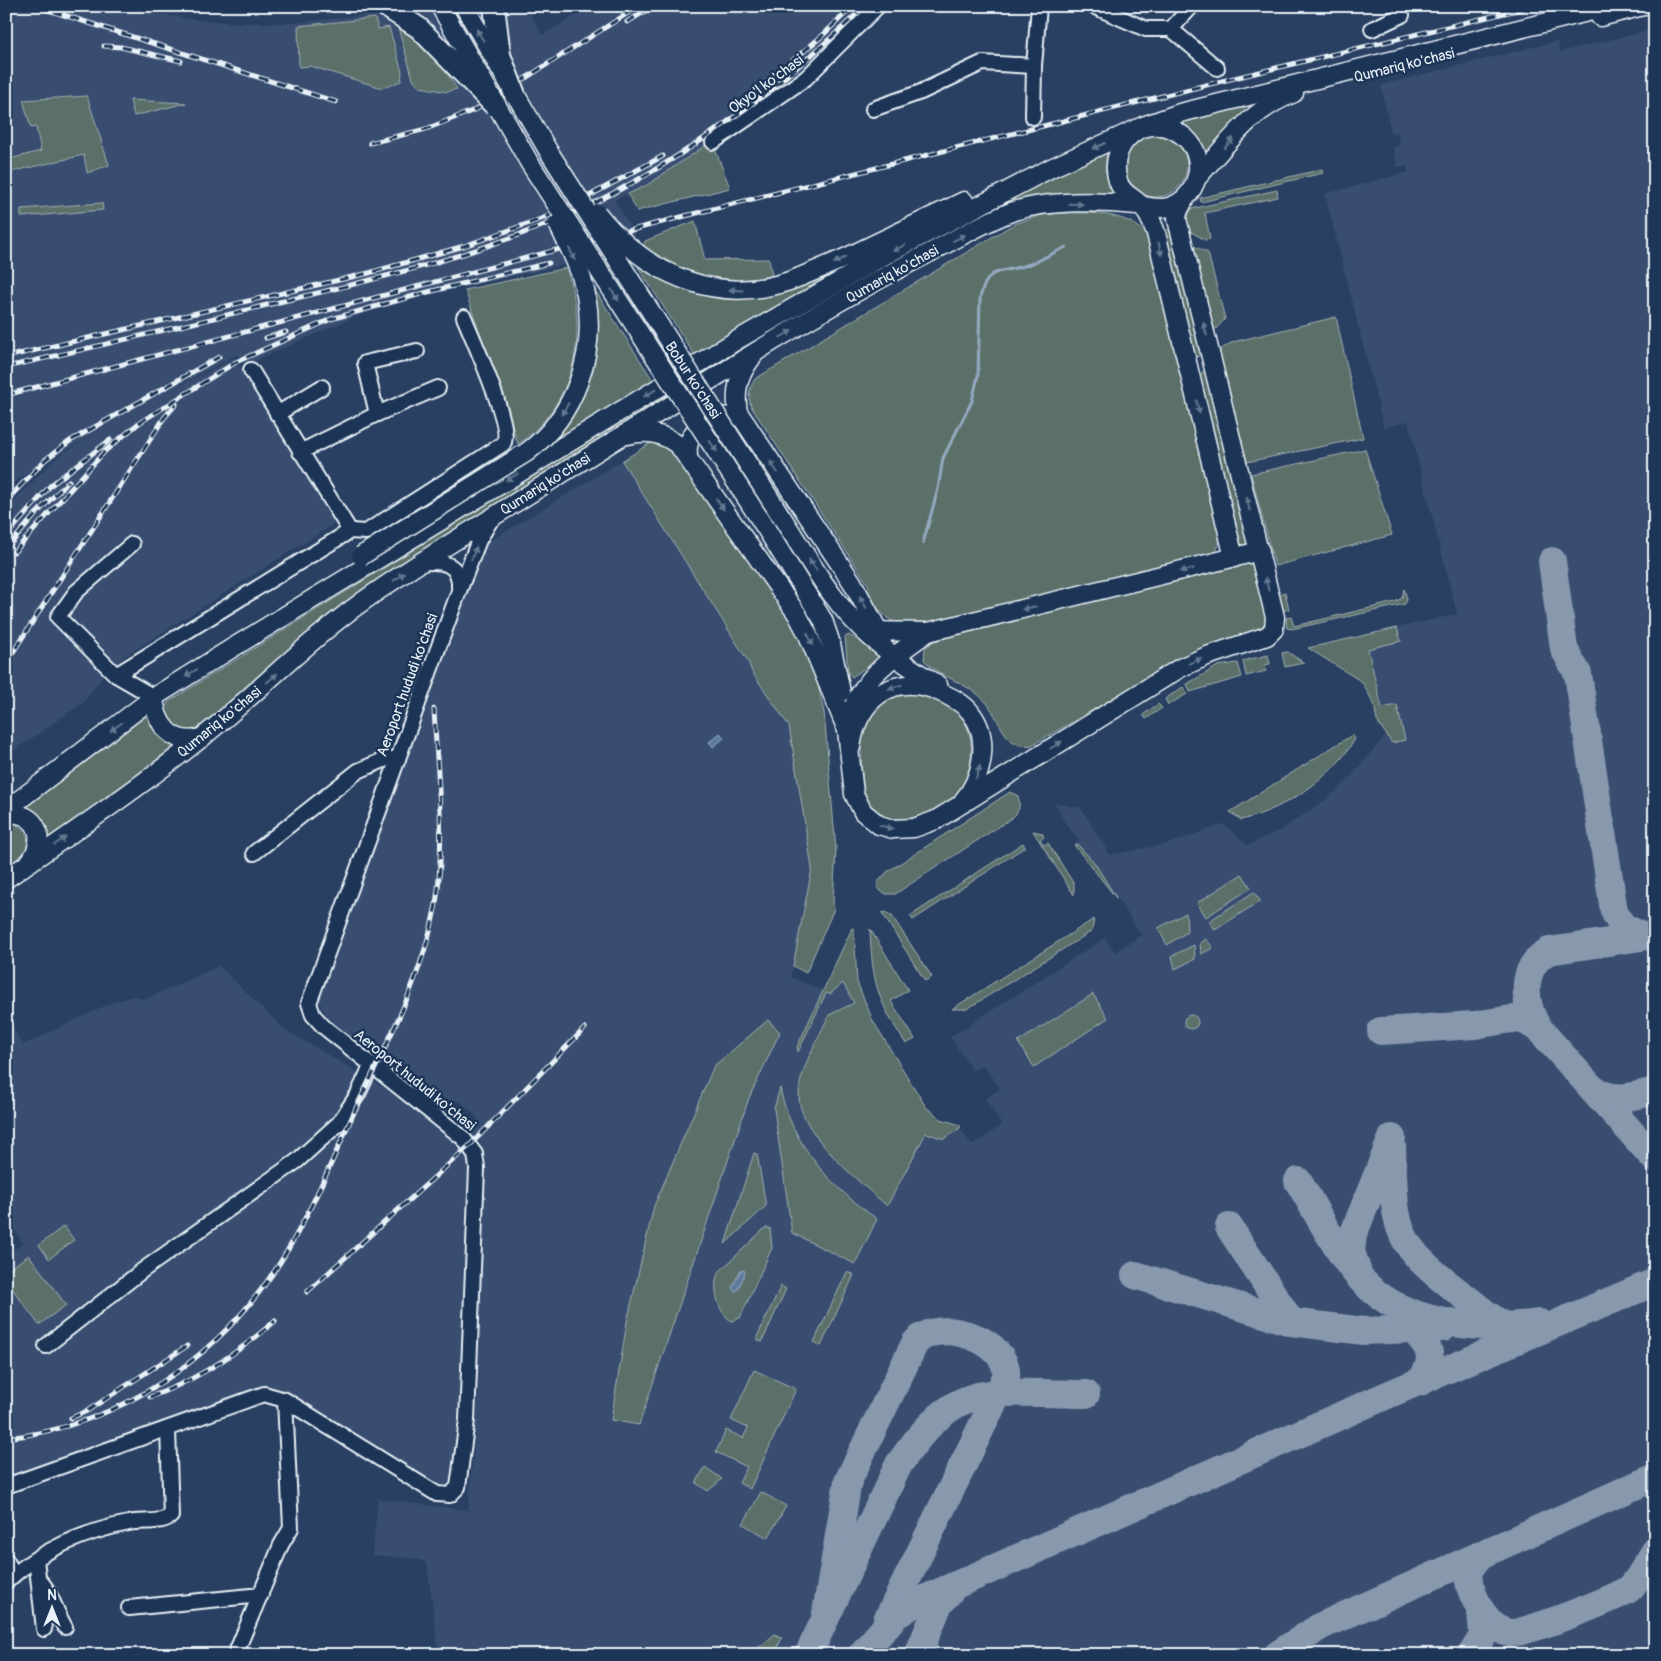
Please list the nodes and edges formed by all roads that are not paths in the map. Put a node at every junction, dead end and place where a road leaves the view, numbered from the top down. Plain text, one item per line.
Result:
1 (385, 6) edge
2 (440, 6) edge
3 (464, 6) edge
4 (494, 6) edge
5 (878, 6) edge
6 (1039, 6) edge
7 (1093, 6) edge
8 (1192, 6) edge
9 (1612, 6) edge
10 (1643, 6) edge
11 (1404, 16) edge
12 (1372, 28) dead end
13 (1171, 29) junction
14 (1034, 66) junction
15 (1217, 68) dead end
16 (514, 95) junction
17 (495, 106) junction
18 (873, 109) dead end
19 (1033, 117) dead end
20 (1143, 126) junction
21 (713, 142) dead end
22 (549, 152) junction
23 (529, 162) junction
24 (1051, 168) junction
25 (1196, 179) junction
26 (1185, 198) junction
27 (1140, 205) junction
28 (464, 317) dead end
29 (758, 350) junction
30 (416, 351) dead end
31 (1212, 361) junction
32 (1188, 367) junction
33 (251, 370) dead end
34 (322, 387) dead end
35 (438, 388) dead end
36 (277, 414) junction
37 (377, 414) junction
38 (743, 422) junction
39 (618, 438) junction
40 (300, 452) junction
41 (688, 457) junction
42 (492, 517) junction
43 (350, 531) junction
44 (132, 544) dead end
45 (1260, 551) junction
46 (1234, 558) junction
47 (418, 563) junction
48 (459, 591) junction
49 (928, 632) junction
50 (880, 641) junction
51 (229, 650) junction
52 (122, 678) junction
53 (154, 697) junction
54 (971, 711) junction
55 (847, 730) junction
56 (202, 738) junction
57 (850, 755) junction
58 (398, 759) junction
59 (6, 812) edge
60 (947, 814) junction
61 (254, 853) dead end
62 (29, 863) junction
63 (6, 879) edge
64 (371, 1066) junction
65 (46, 1346) dead end
66 (286, 1400) junction
67 (168, 1430) junction
68 (6, 1486) edge
69 (36, 1559) junction
70 (6, 1560) edge
71 (10, 1578) edge
72 (39, 1581) junction
73 (260, 1595) junction
74 (129, 1608) dead end
75 (64, 1627) dead end
76 (44, 1630) dead end
77 (236, 1655) edge

1 - 17 highway, bridge
2 - 17 main road, Bobur ko'chasi, bridge
16 -> 3 main road, Bobur ko'chasi, bridge
4 - 16 highway, bridge
5 - 21 street, Okyo'l ko'chasi
6 - 14 street
7 - 13 street
8 - 13 street
9 - 20 main road, Qumariq ko'chasi
25 -> 10 main road, Qumariq ko'chasi
11 - 12 street
13 - 15 street
14 - 18 street
14 - 19 street
16 - 22 main road, Bobur ko'chasi, bridge
17 - 23 main road, Bobur ko'chasi, bridge
20 -> 24 main road, Qumariq ko'chasi
20 - 25 main road, Qumariq ko'chasi
20 - 27 main road, Qumariq ko'chasi
24 -> 22 main road, bridge
50 -> 22 main road, Bobur ko'chasi, bridge
23 -> 51 main road, bridge
23 -> 55 main road, Bobur ko'chasi, bridge
24 -> 51 main road, Qumariq ko'chasi
25 - 26 main road, Qumariq ko'chasi
26 - 27 main road, Qumariq ko'chasi
31 -> 26 main road
29 -> 27 main road, Qumariq ko'chasi
27 -> 32 main road
28 - 43 street
29 - 38 main road
29 - 39 main road, Qumariq ko'chasi
30 - 37 street
31 - 32 main road
45 -> 31 main road
32 -> 46 main road
33 - 36 street
34 - 36 street
35 - 37 street
36 - 40 street
37 - 40 street
38 - 41 main road
50 -> 38 main road
39 - 41 main road
39 - 42 main road, Qumariq ko'chasi
40 - 43 street
41 -> 55 main road
42 - 47 main road, Qumariq ko'chasi
48 -> 42 street, Aeroport hududi ko'chasi
43 - 52 street
44 - 52 street
45 - 46 main road
60 -> 45 main road
46 -> 49 main road
47 - 48 street
56 -> 47 main road, Qumariq ko'chasi
48 - 58 street, Aeroport hududi ko'chasi
49 - 50 main road
49 - 50 main road
50 - 54 main road, Bobur ko'chasi
50 - 55 main road
51 -> 53 main road, Qumariq ko'chasi
52 - 53 street
53 - 56 main road
53 -> 59 main road, Qumariq ko'chasi
54 -> 57 main road
60 -> 54 main road
55 - 57 main road
62 -> 56 main road, Qumariq ko'chasi
57 -> 60 main road
58 - 61 street
58 - 64 street, Aeroport hududi ko'chasi
59 - 62 main road
62 - 63 main road, Qumariq ko'chasi
64 - 65 street
64 - 66 street, Aeroport hududi ko'chasi
66 - 67 street, Aeroport hududi ko'chasi
66 - 73 street
67 - 68 street, Aeroport hududi ko'chasi
67 - 69 street
69 - 71 street
69 - 72 street
70 - 71 street
72 - 75 street
72 - 76 street
73 - 74 street
73 - 77 street

